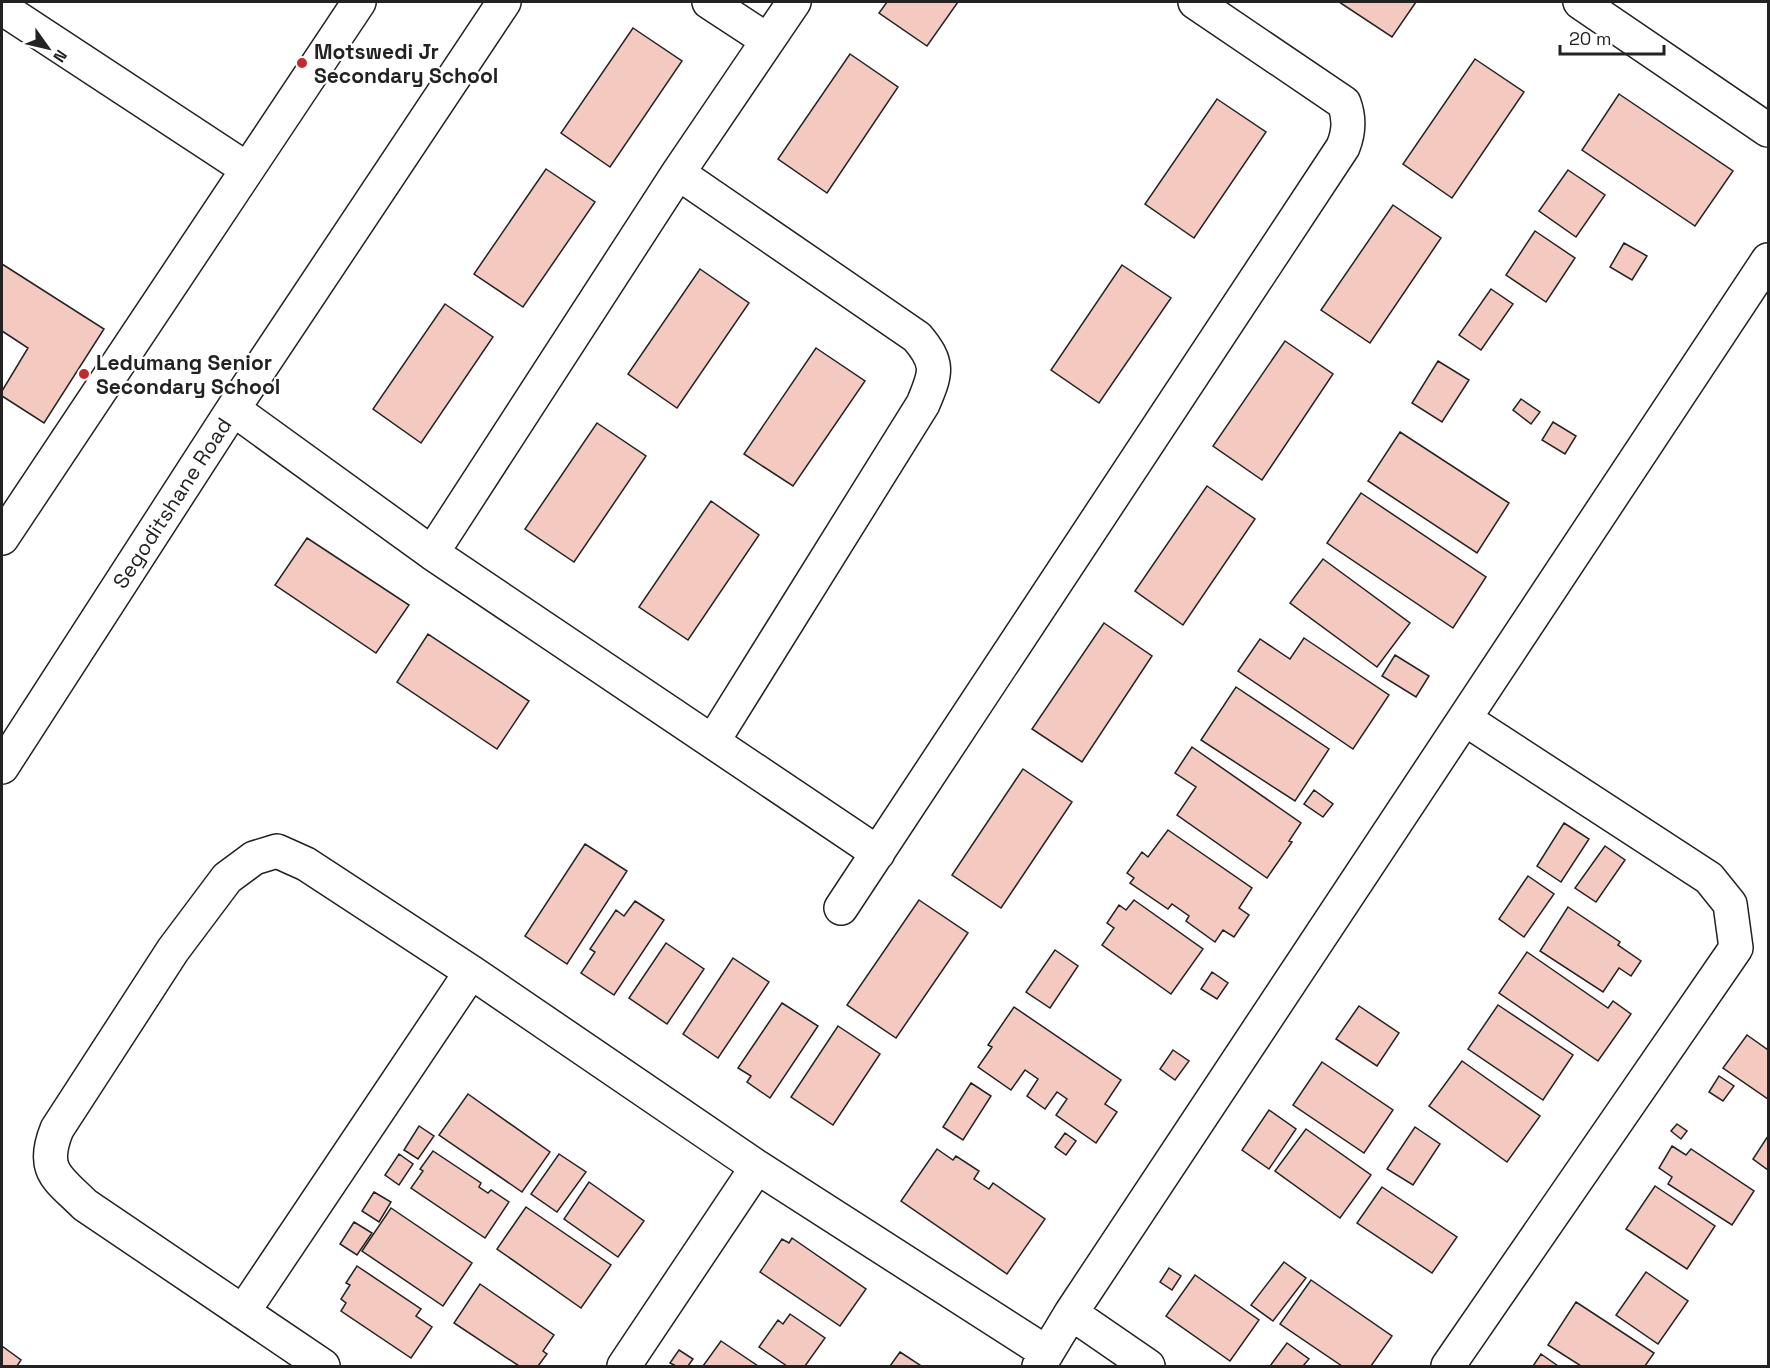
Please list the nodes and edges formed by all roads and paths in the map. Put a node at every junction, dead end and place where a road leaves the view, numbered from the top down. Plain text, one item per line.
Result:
1 (359, 2) edge
2 (504, 2) edge
3 (709, 2) edge
4 (794, 2) edge
5 (1195, 2) edge
6 (1580, 2) edge
7 (2, 9) edge
8 (767, 40) junction
9 (1768, 130) edge
10 (247, 169) junction
11 (678, 173) junction
12 (1768, 260) edge
13 (233, 409) junction
14 (2, 538) edge
15 (432, 553) junction
16 (1465, 719) junction
17 (713, 741) junction
18 (2, 767) edge
19 (878, 853) junction
20 (841, 908) dead end
21 (471, 972) junction
22 (757, 1167) junction
23 (243, 1312) junction
24 (1071, 1313) junction
25 (1043, 1360) edge
26 (323, 1366) edge
27 (624, 1366) edge
28 (1148, 1366) edge
29 (1448, 1366) edge

1 - 10 street
2 - 13 street, Segoditshane Road
3 - 8 street
4 - 8 street
5 - 19 street
6 - 9 street
7 - 10 street
8 - 11 street
10 - 14 street
11 - 15 street
11 - 17 street
12 - 16 street
13 - 15 street
13 - 18 street, Segoditshane Road
15 - 17 street
16 - 24 street
16 - 29 street
17 - 19 street
19 - 20 street
21 - 22 street
21 - 23 street
21 - 23 street
22 - 25 street
22 - 27 street
23 - 26 street
24 - 25 street
24 - 28 street

